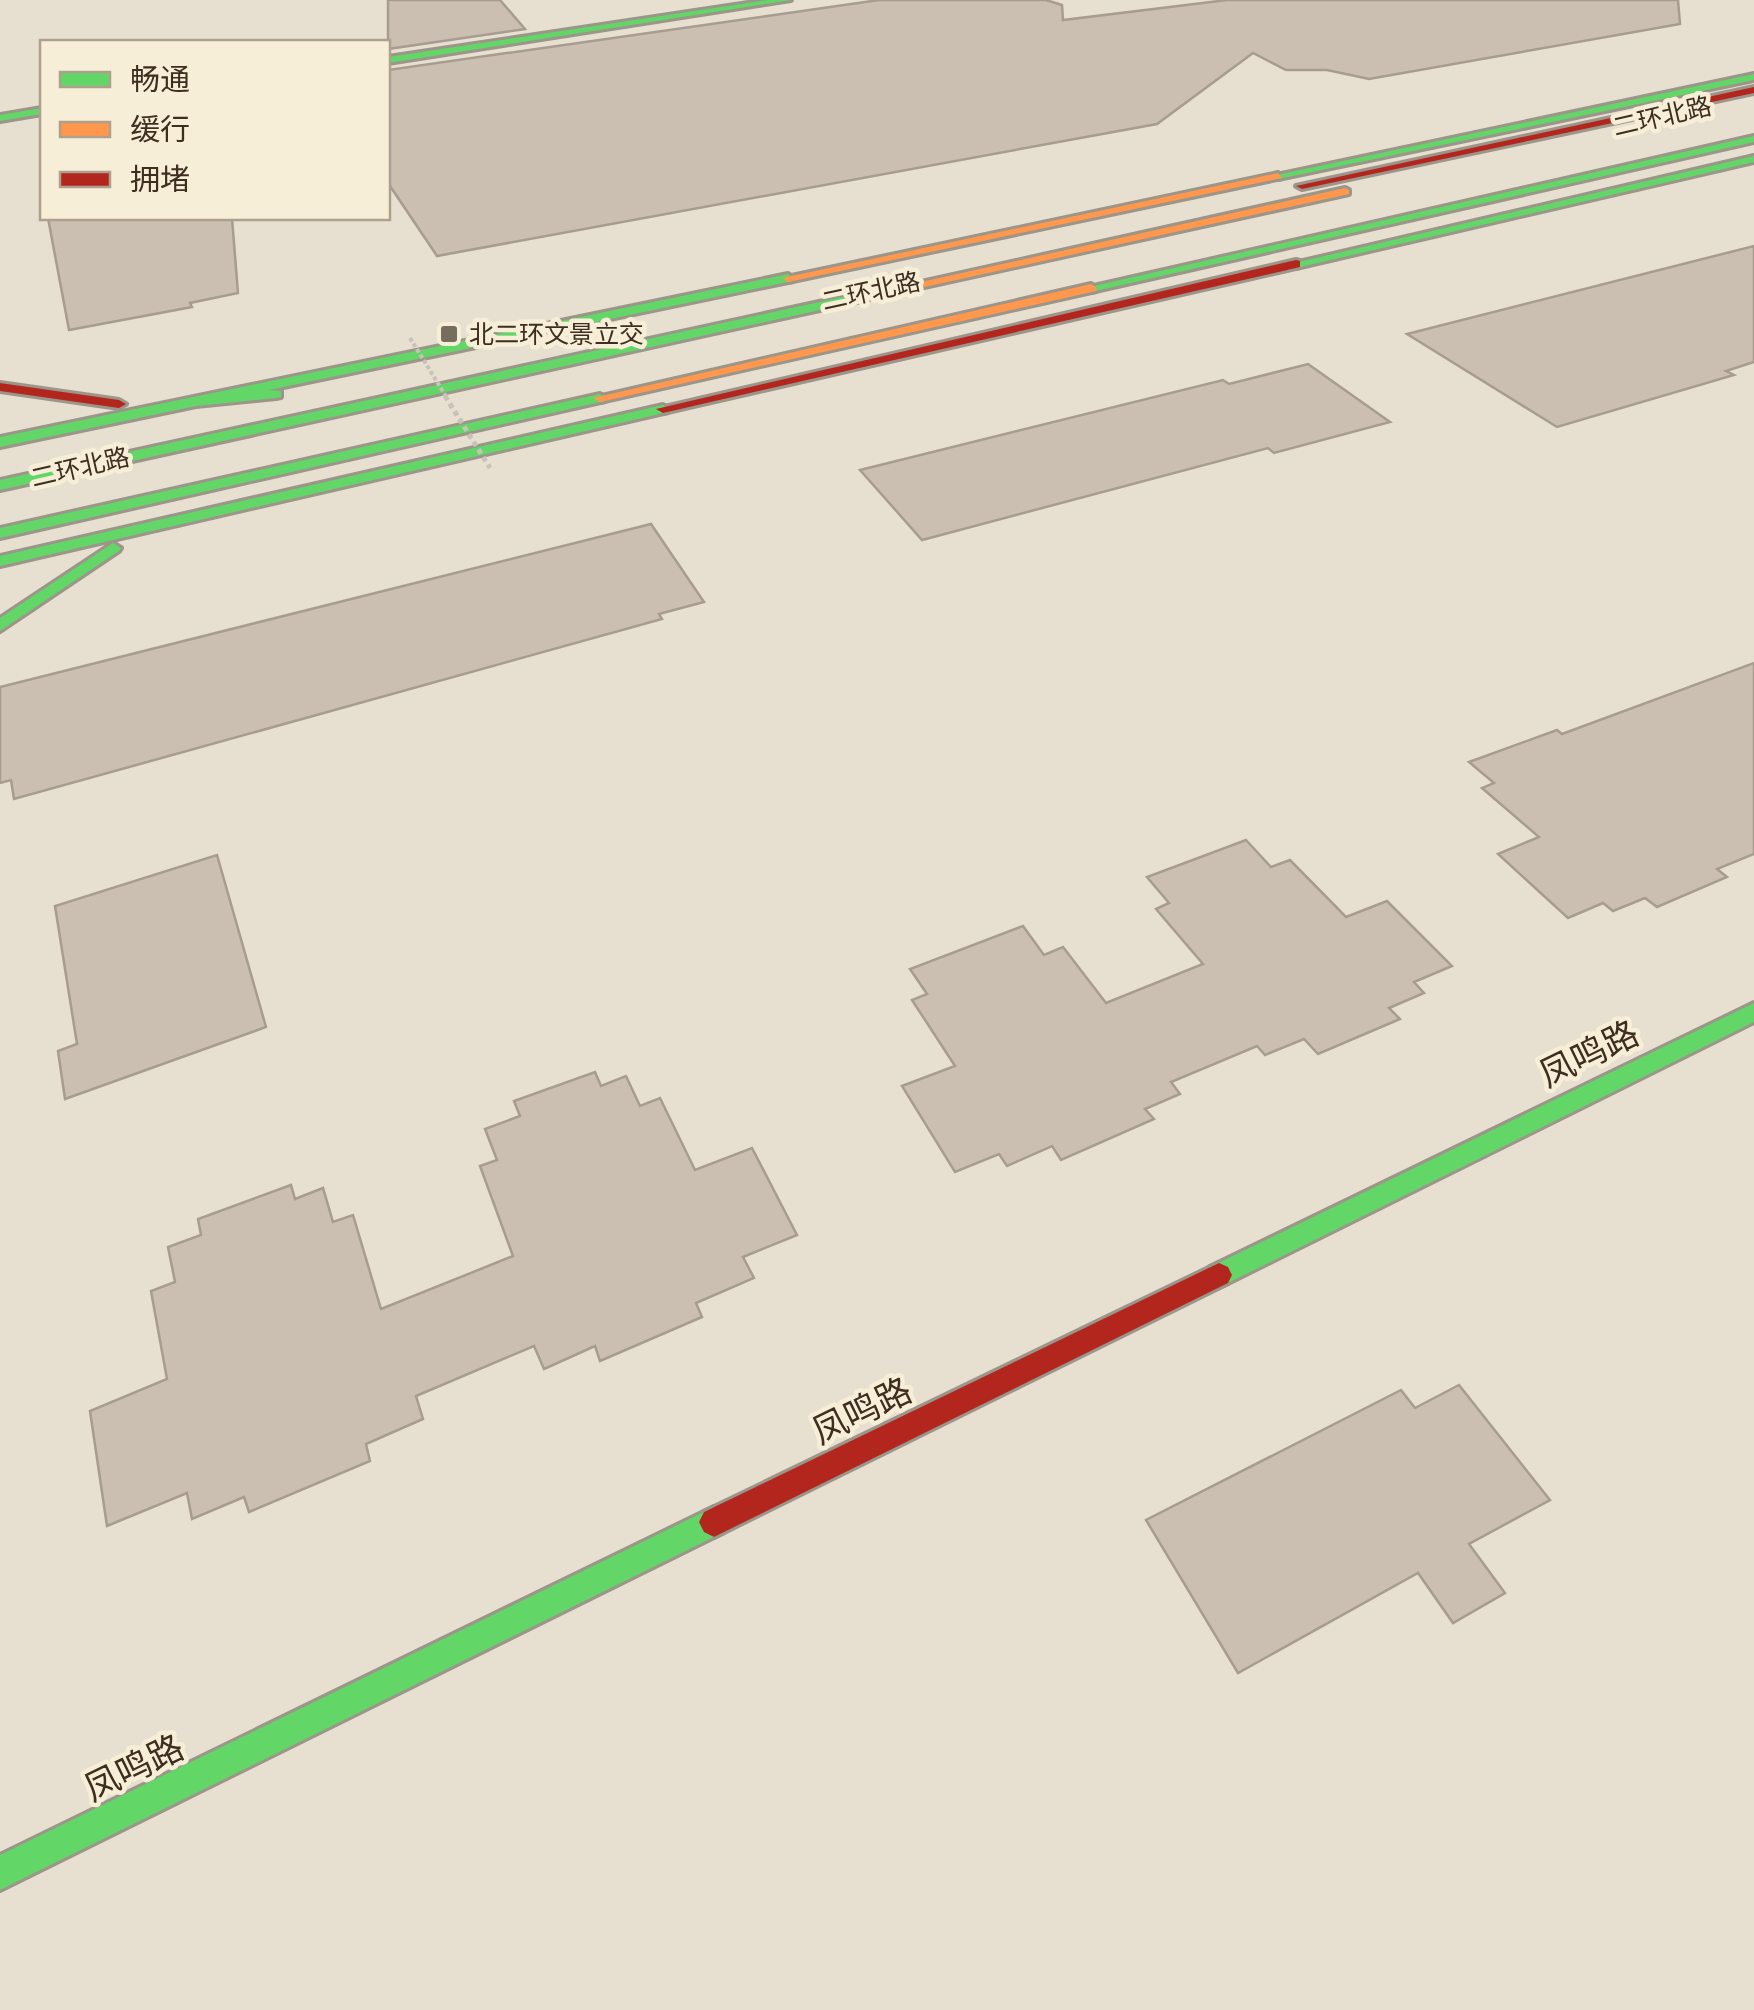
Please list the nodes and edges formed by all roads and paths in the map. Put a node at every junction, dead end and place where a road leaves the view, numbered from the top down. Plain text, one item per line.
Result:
1 (786, 0) edge
2 (589, 5) edge
3 (628, 24) junction
4 (599, 28) junction
5 (390, 60) edge
6 (1754, 77) edge
7 (1754, 93) edge
8 (1754, 104) edge
9 (40, 111) edge
10 (1713, 113) junction
11 (0, 118) edge
12 (1749, 130) edge
13 (1754, 159) edge
14 (1598, 174) junction
15 (1479, 185) junction
16 (1278, 207) junction
17 (1096, 230) junction
18 (410, 338) dead end
19 (0, 387) edge
20 (364, 387) junction
21 (187, 402) junction
22 (410, 441) junction
23 (0, 442) edge
24 (0, 464) edge
25 (490, 468) dead end
26 (0, 485) edge
27 (0, 513) edge
28 (180, 519) junction
29 (0, 533) edge
30 (0, 562) edge
31 (0, 626) edge
32 (1754, 1012) edge
33 (0, 1873) edge

1 - 3 main road
2 - 3 main road
2 - 4 main road
3 - 4 main road
4 - 5 main road
6 - 21 main road
7 - 10 main road
7 - 17 main road
8 - 10 main road, 二环北路
9 - 11 main road
10 - 16 main road, 二环北路
12 - 14 main road
12 - 15 main road, 二环北路
13 - 28 main road
14 - 15 main road
14 - 22 main road
15 - 27 main road, 二环北路
16 - 17 main road
16 - 26 main road, 二环北路
17 - 20 main road
18 - 25 path, bridge
19 - 21 main road
20 - 21 main road
20 - 24 main road
21 - 23 main road
22 - 28 main road
22 - 29 main road
28 - 30 main road
28 - 31 main road
32 - 33 main road, 凤鸣路

